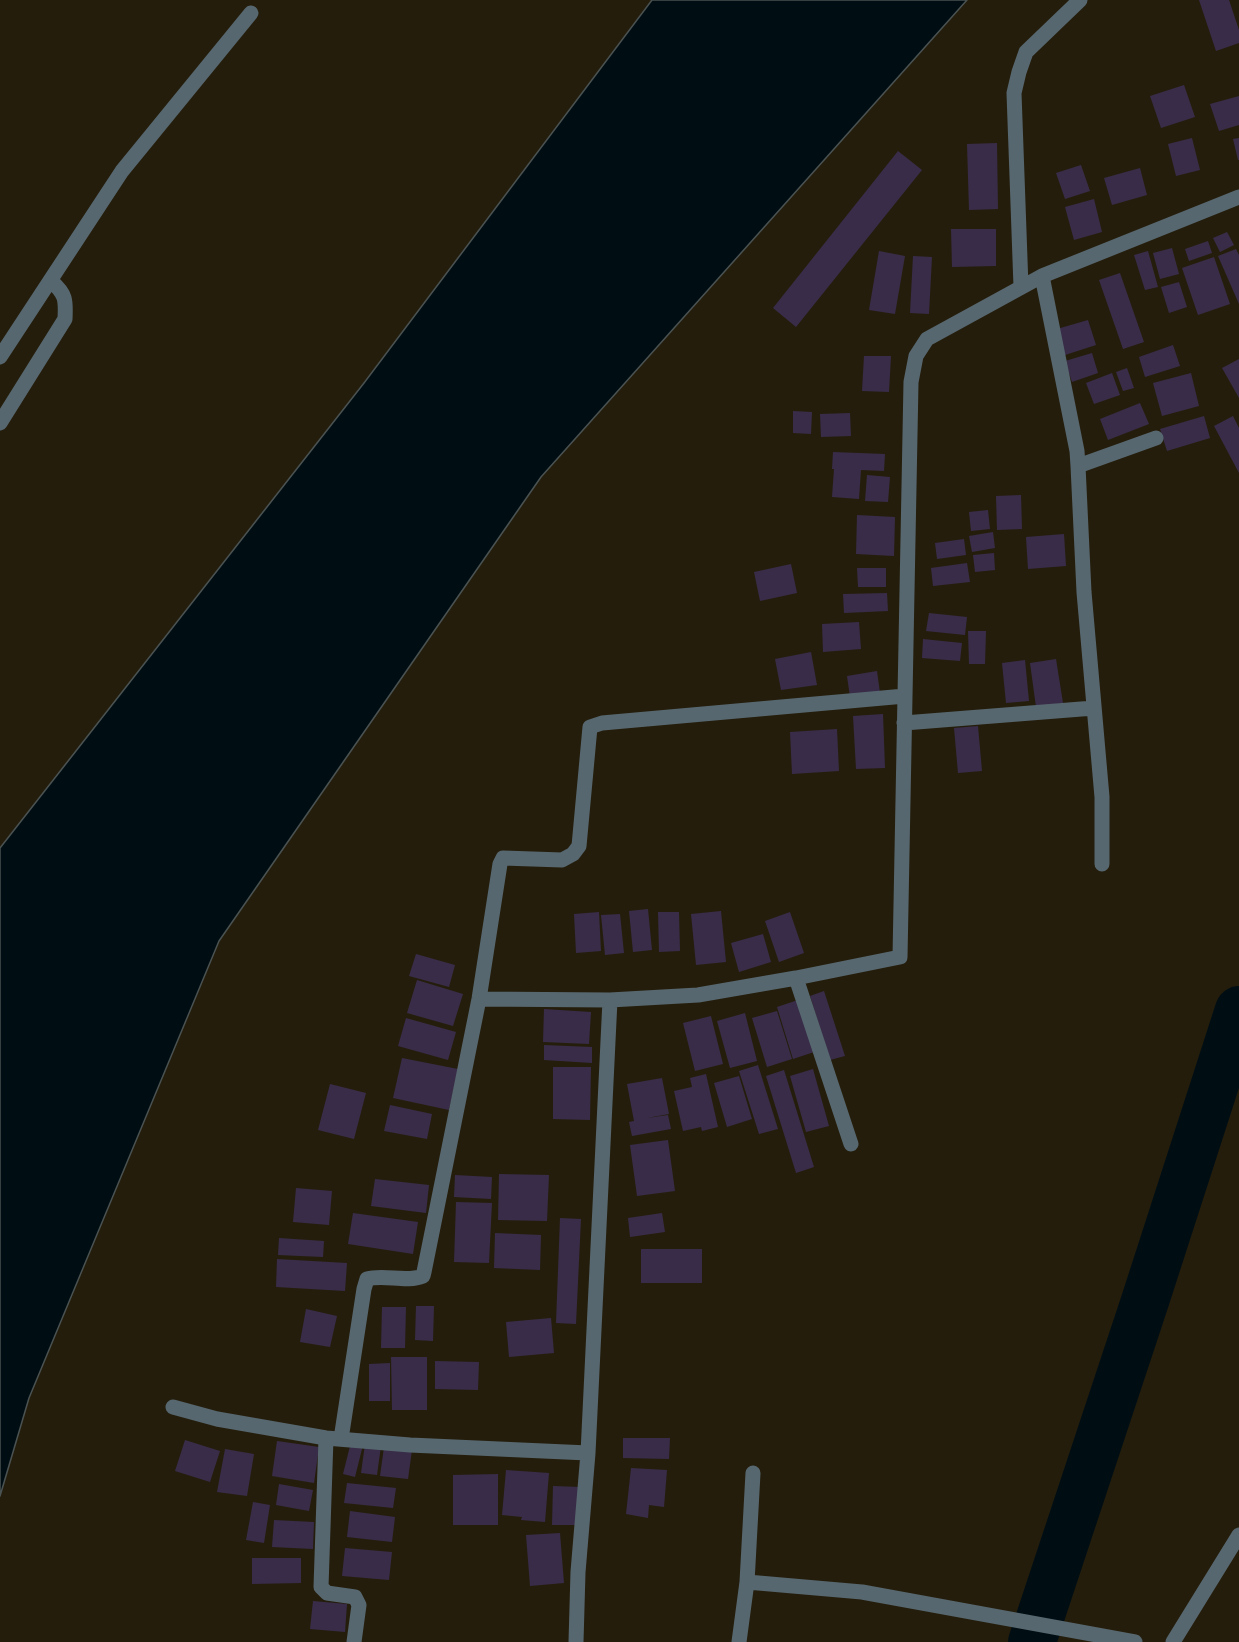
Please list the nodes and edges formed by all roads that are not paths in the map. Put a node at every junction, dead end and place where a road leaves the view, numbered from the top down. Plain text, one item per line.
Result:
1 (1080, 0) edge
2 (251, 13) dead end
3 (1239, 197) edge
4 (1042, 276) junction
5 (51, 281) junction
6 (1021, 287) junction
7 (0, 357) edge
8 (0, 423) edge
9 (1156, 438) dead end
10 (1078, 466) junction
11 (905, 696) junction
12 (1094, 708) junction
13 (904, 723) junction
14 (1102, 864) dead end
15 (796, 978) junction
16 (479, 999) junction
17 (610, 1000) junction
18 (851, 1144) dead end
19 (173, 1407) dead end
20 (334, 1438) junction
21 (588, 1453) junction
22 (753, 1473) dead end
23 (1239, 1535) edge
24 (747, 1582) junction
25 (354, 1642) edge
26 (576, 1642) edge
27 (739, 1642) edge
28 (1135, 1642) edge
29 (1173, 1642) edge

1 - 6 street
2 - 5 street
3 - 4 street
4 - 6 street
4 - 10 street
5 - 7 street
5 - 8 street
6 - 11 street
9 - 10 street
10 - 12 street
11 - 13 street
11 - 16 street
12 - 13 street
12 - 14 street
13 - 15 street
15 - 17 street
15 - 18 street
16 - 17 street
16 - 20 street
17 - 21 street
19 - 20 street
20 - 21 street
20 - 25 street
21 - 26 street
22 - 24 street
23 - 29 street
24 - 27 street
24 - 28 street

